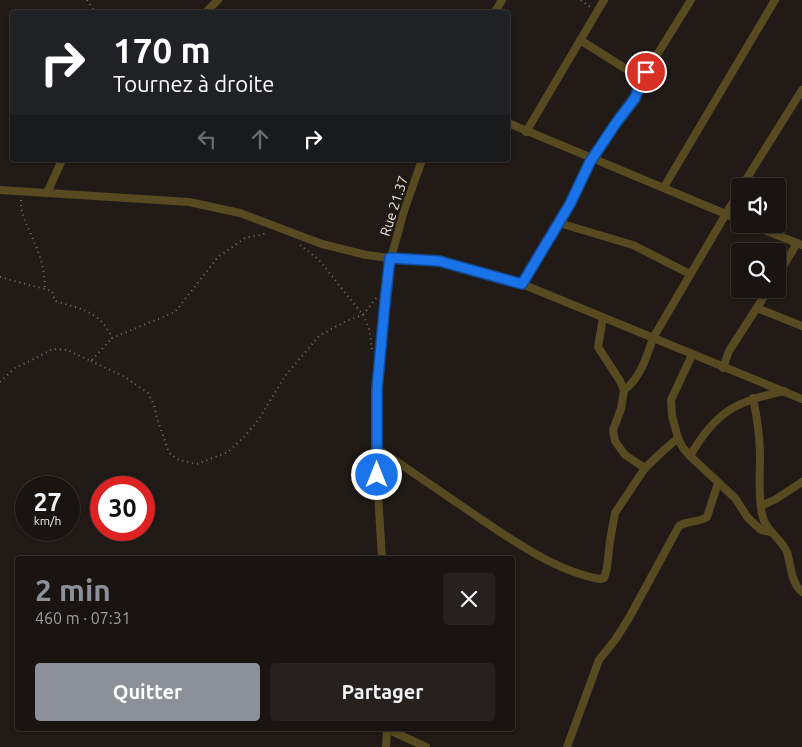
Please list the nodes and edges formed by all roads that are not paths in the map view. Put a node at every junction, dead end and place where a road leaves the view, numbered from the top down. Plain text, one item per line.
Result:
1 (218, 0) edge
2 (604, 0) edge
3 (691, 0) edge
4 (775, 0) edge
5 (208, 10) edge
6 (580, 40) junction
7 (642, 79) junction
8 (802, 90) edge
9 (510, 124) edge
10 (526, 132) junction
11 (592, 158) junction
12 (61, 162) edge
13 (421, 162) edge
14 (747, 178) edge
15 (664, 187) junction
16 (0, 190) edge
17 (47, 193) junction
18 (731, 204) edge
19 (725, 214) junction
20 (731, 216) edge
21 (559, 223) junction
22 (772, 233) edge
23 (800, 244) edge
24 (390, 258) junction
25 (786, 264) edge
26 (690, 274) junction
27 (522, 284) junction
28 (763, 298) edge
29 (757, 308) junction
30 (603, 318) junction
31 (802, 326) edge
32 (653, 338) junction
33 (692, 355) junction
34 (723, 368) junction
35 (624, 390) junction
36 (784, 391) junction
37 (753, 398) junction
38 (802, 399) edge
39 (678, 438) junction
40 (377, 448) junction
41 (690, 456) junction
42 (645, 468) junction
43 (802, 482) edge
44 (718, 483) junction
45 (761, 506) junction
46 (770, 532) junction
47 (382, 556) edge
48 (802, 592) edge
49 (387, 731) edge
50 (391, 731) edge
51 (386, 747) edge
52 (426, 747) edge
53 (567, 747) edge

1 - 5 street
2 - 6 street
3 - 7 street
4 - 15 street
6 - 7 street
6 - 10 street
7 - 11 street
8 - 14 street
9 - 10 street
10 - 11 street
11 - 15 street
11 - 21 street
12 - 17 street
13 - 24 street, Rue 21.37
15 - 19 street
16 - 17 street
17 - 24 street
18 - 19 street
19 - 20 street
19 - 26 street
21 - 26 street
21 - 27 street
22 - 23 street
23 - 25 street
24 - 27 street
24 - 40 street, Rue 21.37
26 - 32 street
27 - 30 street
28 - 29 street
29 - 31 street
29 - 34 street
30 - 32 street
30 - 35 street
32 - 33 street
32 - 35 street
33 - 34 street
33 - 39 street
34 - 36 street
35 - 42 street
36 - 37 street
36 - 38 street
37 - 41 street
37 - 45 street
39 - 41 street
39 - 42 street
40 - 42 street
40 - 47 street, Rue 21.37
41 - 44 street
43 - 45 street
44 - 46 street
44 - 53 street
45 - 46 street
46 - 48 street
49 - 51 street
50 - 52 street

